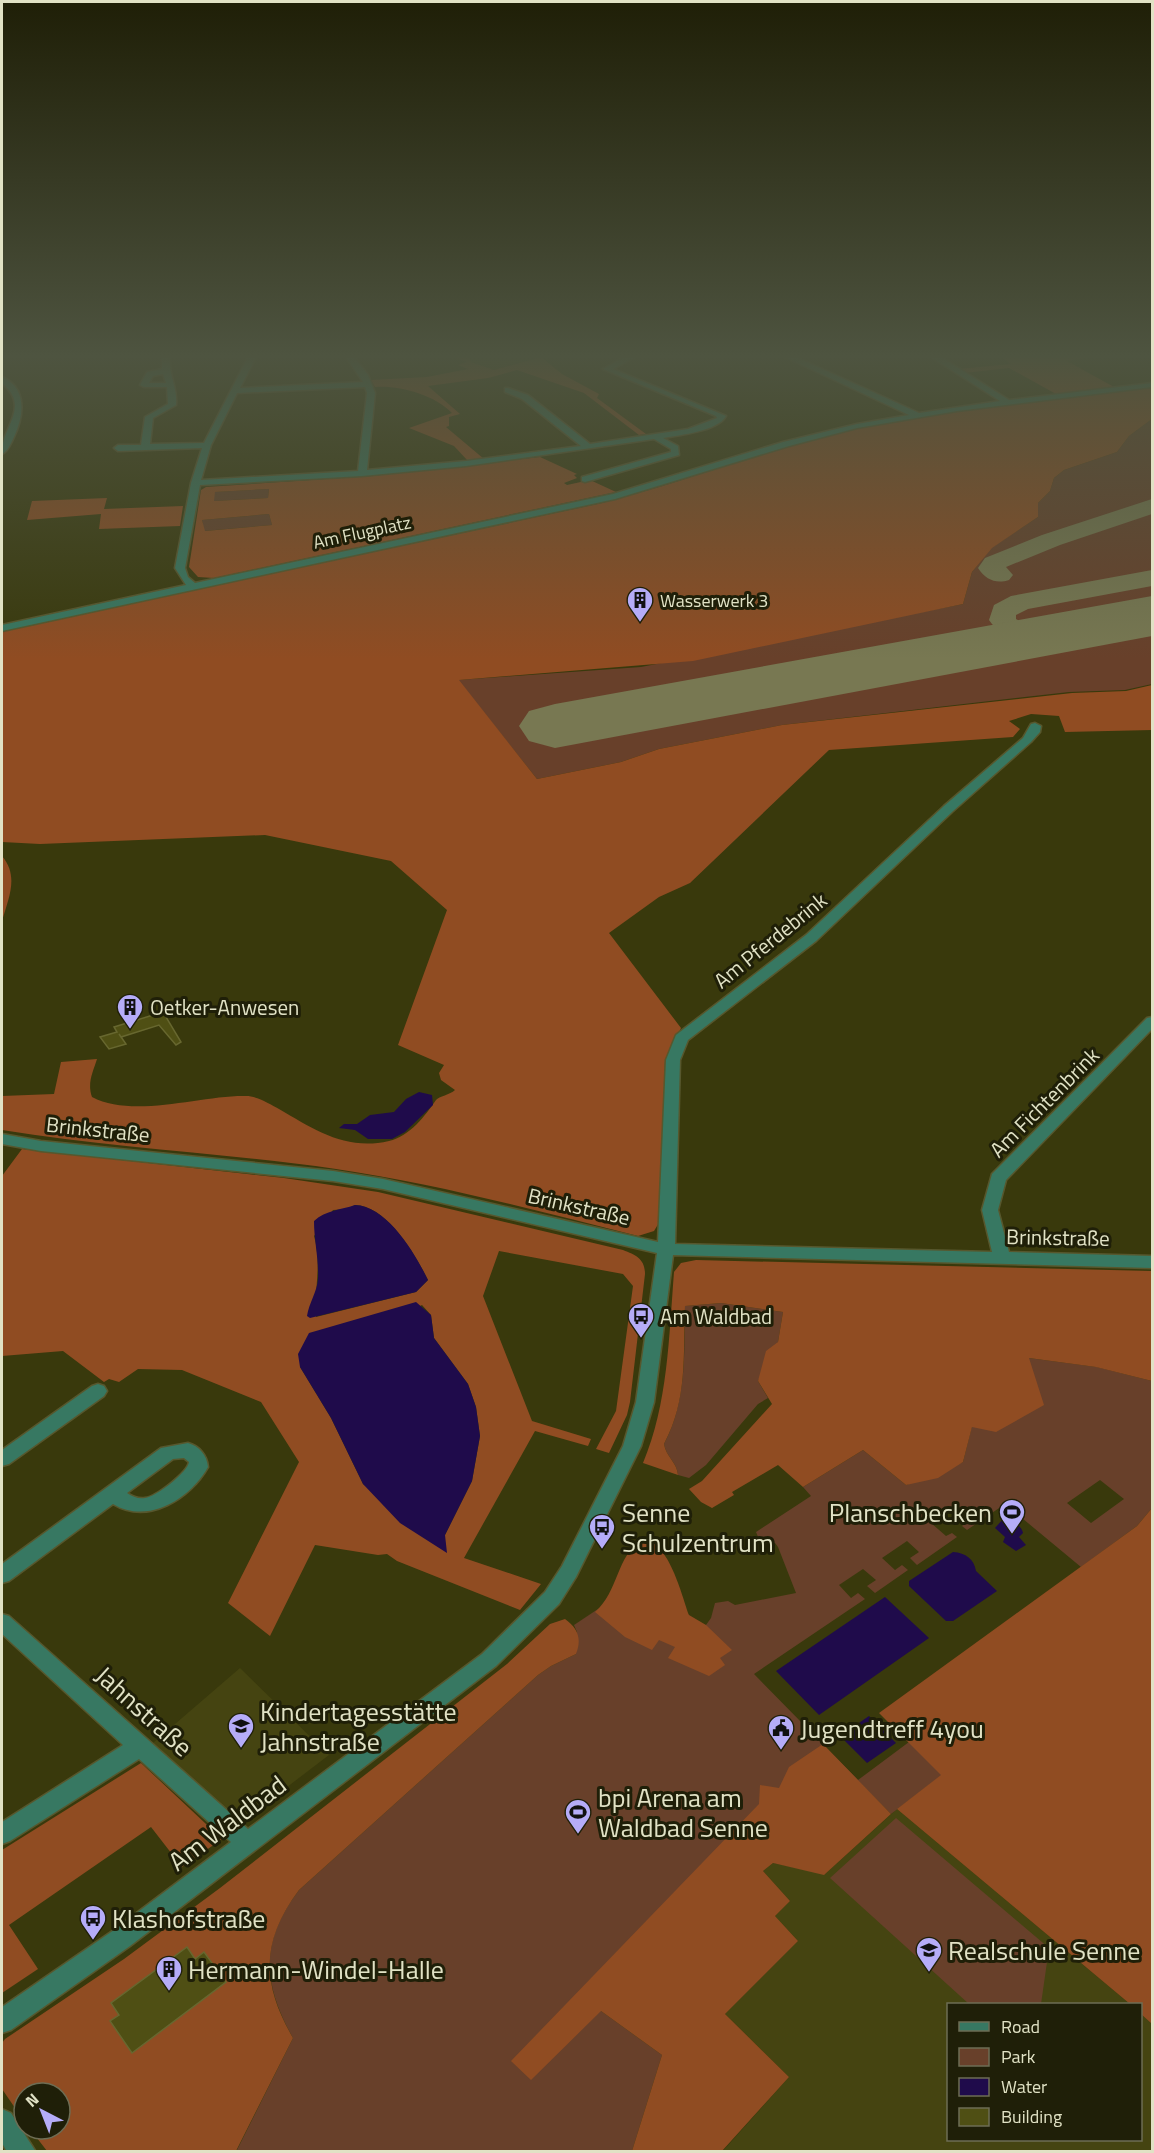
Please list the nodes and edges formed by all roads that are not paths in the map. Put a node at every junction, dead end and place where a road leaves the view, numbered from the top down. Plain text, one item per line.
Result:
1 (203, 457) edge
2 (364, 457) edge
3 (511, 457) edge
4 (660, 457) edge
5 (743, 457) edge
6 (362, 473) junction
7 (585, 479) dead end
8 (195, 483) junction
9 (193, 587) junction
10 (2, 628) edge
11 (1035, 726) dead end
12 (1152, 1021) edge
13 (2, 1139) edge
14 (665, 1249) junction
15 (1002, 1258) junction
16 (1152, 1262) edge
17 (98, 1391) dead end
18 (2, 1458) edge
19 (113, 1494) dead end
20 (2, 1575) edge
21 (2, 1622) edge
22 (140, 1746) junction
23 (2, 1834) edge
24 (248, 1843) junction
25 (2, 2021) edge
26 (2, 2122) edge
27 (23, 2151) edge

1 - 8 street
2 - 6 street
3 - 6 street
4 - 7 street
5 - 9 street, Am Flugplatz
6 - 8 street
8 - 9 street
9 - 10 street, Am Flugplatz
11 - 14 street, Am Pferdebrink
12 - 15 street, Am Fichtenbrink
13 - 14 street, Brinkstraße
14 - 15 street, Brinkstraße
14 - 24 street, Am Waldbad
15 - 16 street, Brinkstraße
17 - 18 street
19 - 20 street
21 - 22 street, Jahnstraße
22 - 23 street
22 - 24 street, Jahnstraße
24 - 25 street, Am Waldbad
26 - 27 street

